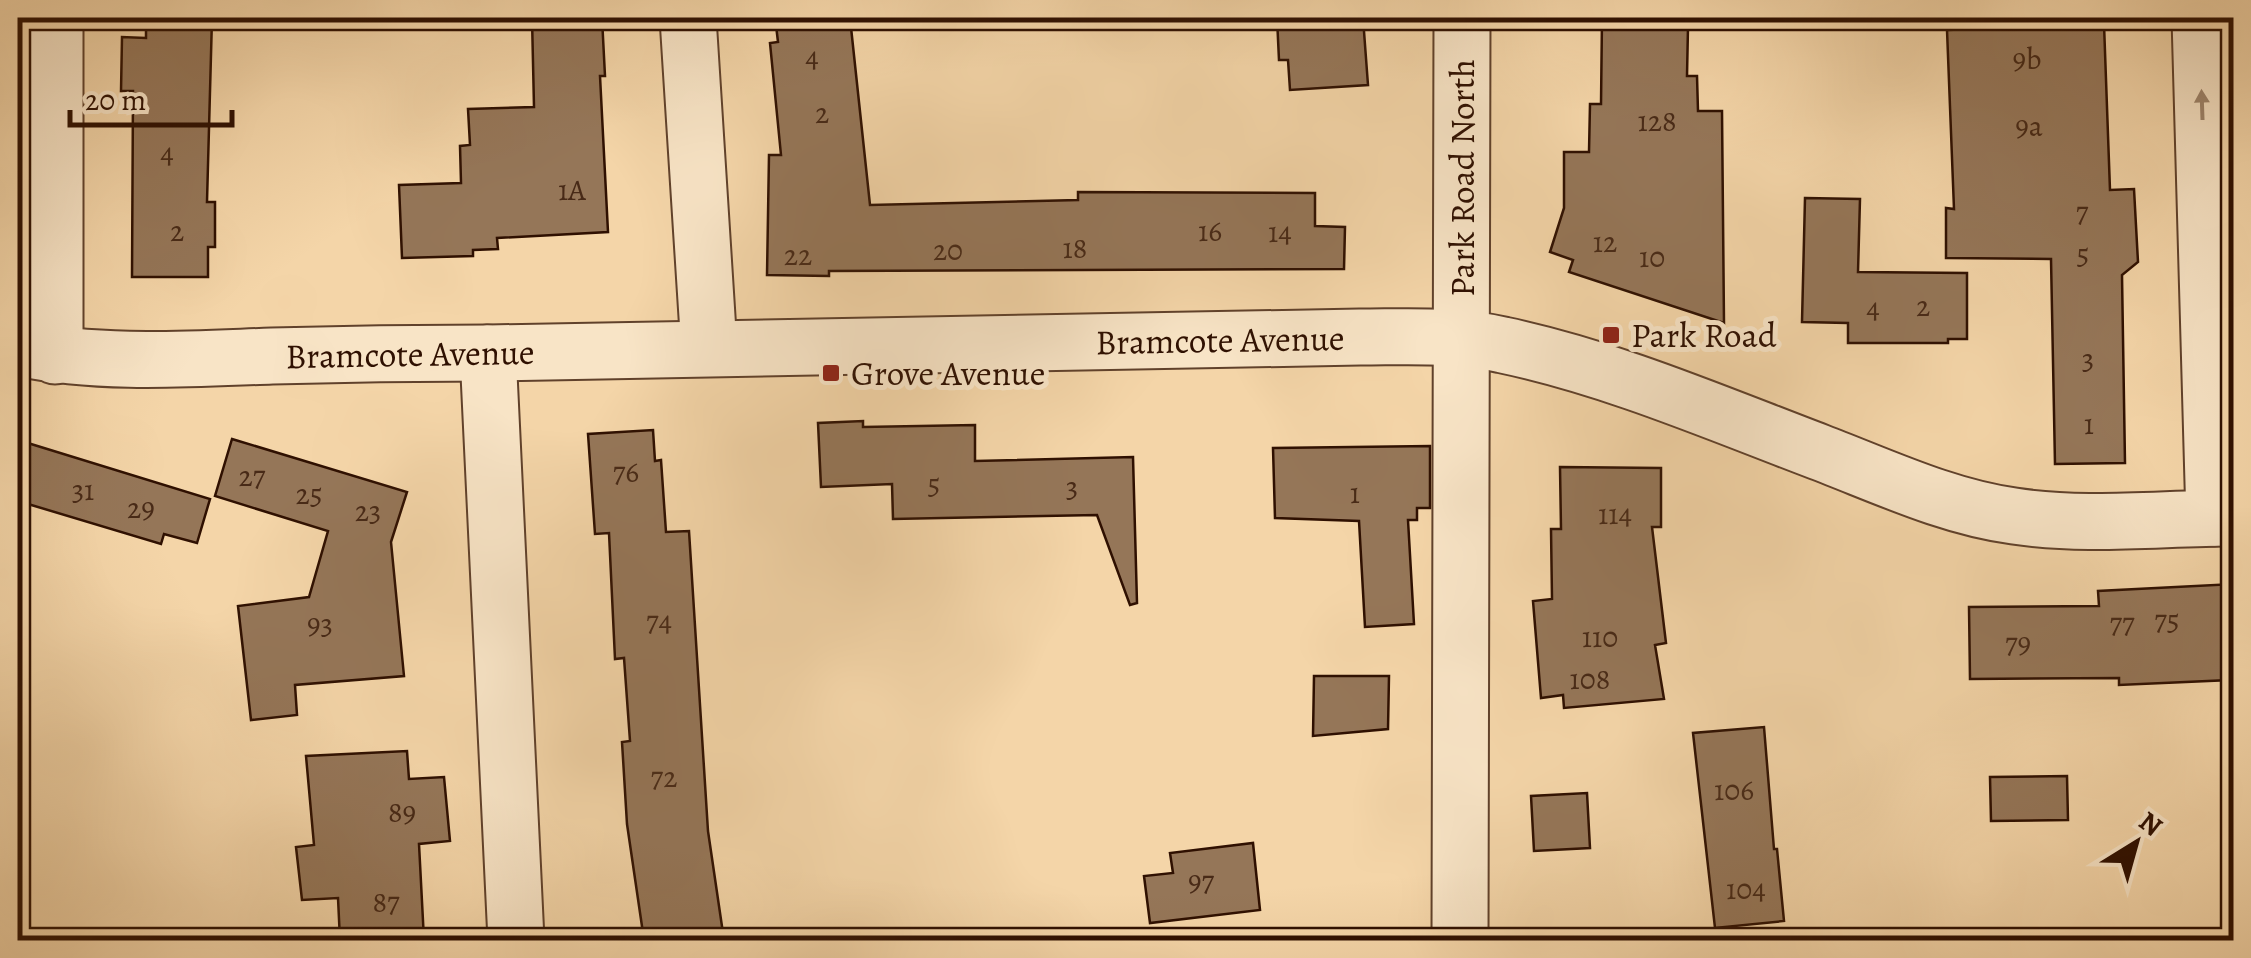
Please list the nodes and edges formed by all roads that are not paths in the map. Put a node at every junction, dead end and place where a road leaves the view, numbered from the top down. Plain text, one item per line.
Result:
1 (55, 18) edge
2 (688, 18) edge
3 (1462, 18) edge
4 (2200, 18) edge
5 (1462, 338) junction
6 (708, 348) junction
7 (36, 352) edge
8 (488, 354) junction
9 (2224, 518) edge
10 (516, 940) edge
11 (1460, 940) edge

1 - 7 street
2 - 6 street
3 - 5 street, Park Road North
9 -> 4 street
5 - 6 street, Bramcote Avenue
5 - 9 street, Bramcote Avenue
5 - 11 street
6 - 8 street, Bramcote Avenue
7 - 8 street, Bramcote Avenue
8 - 10 street

